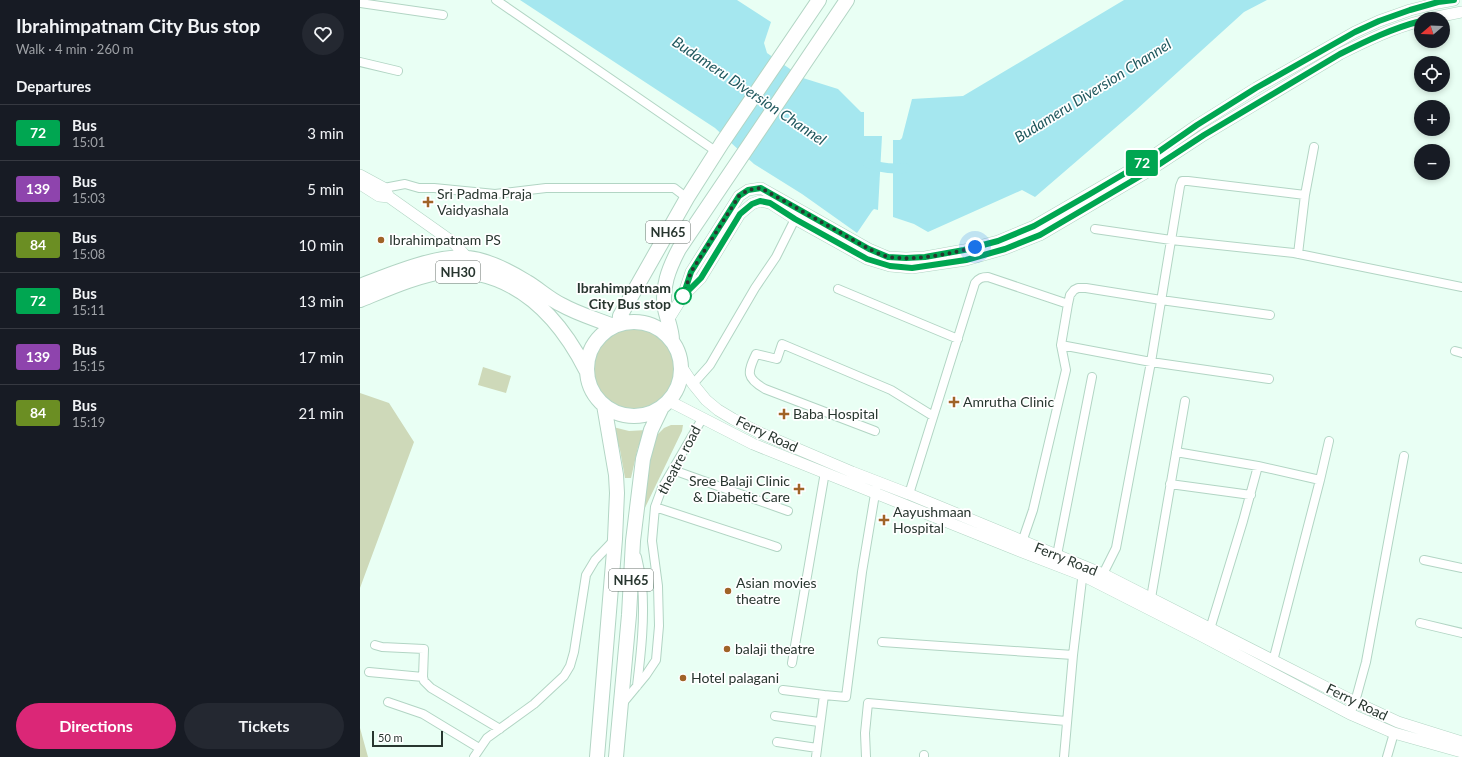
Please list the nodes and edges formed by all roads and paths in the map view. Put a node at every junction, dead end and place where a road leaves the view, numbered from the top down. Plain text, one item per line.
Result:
1 (496, 0) edge
2 (819, 0) edge
3 (847, 0) edge
4 (1454, 0) edge
5 (360, 3) edge
6 (1462, 12) edge
7 (1450, 14) edge
8 (443, 15) dead end
9 (1414, 22) edge
10 (360, 62) edge
11 (398, 71) dead end
12 (720, 147) junction
13 (1314, 147) dead end
14 (360, 175) edge
15 (360, 184) edge
16 (387, 193) junction
17 (1305, 195) junction
18 (687, 198) junction
19 (795, 219) junction
20 (1095, 229) dead end
21 (1171, 240) junction
22 (1298, 254) junction
23 (467, 258) junction
24 (479, 275) junction
25 (360, 286) edge
26 (1462, 287) edge
27 (838, 288) dead end
28 (683, 296) junction
29 (360, 300) edge
30 (1161, 300) junction
31 (1068, 304) junction
32 (1270, 315) dead end
33 (668, 320) junction
34 (616, 325) junction
35 (958, 339) junction
36 (672, 340) junction
37 (1061, 345) junction
38 (1151, 362) junction
39 (681, 366) junction
40 (586, 370) junction
41 (1092, 377) dead end
42 (1269, 379) dead end
43 (693, 384) junction
44 (1185, 401) dead end
45 (666, 404) junction
46 (604, 406) junction
47 (933, 416) junction
48 (702, 419) junction
49 (876, 431) dead end
50 (758, 432) junction
51 (1329, 441) dead end
52 (753, 444) junction
53 (1176, 452) junction
54 (1404, 456) dead end
55 (1258, 466) junction
56 (673, 470) junction
57 (824, 472) junction
58 (1320, 480) junction
59 (1170, 484) junction
60 (876, 487) junction
61 (909, 494) junction
62 (1251, 495) junction
63 (655, 507) junction
64 (788, 511) dead end
65 (615, 539) junction
66 (633, 541) junction
67 (1017, 543) junction
68 (777, 547) dead end
69 (1057, 555) junction
70 (1424, 560) dead end
71 (1462, 568) edge
72 (1083, 571) junction
73 (1103, 574) junction
74 (1151, 598) junction
75 (1420, 623) dead end
76 (1210, 629) junction
77 (1462, 632) edge
78 (882, 642) dead end
79 (375, 645) dead end
80 (1073, 656) junction
81 (1273, 661) junction
82 (792, 663) dead end
83 (369, 672) dead end
84 (423, 677) junction
85 (637, 686) junction
86 (783, 690) dead end
87 (824, 695) junction
88 (388, 702) dead end
89 (1355, 702) junction
90 (621, 705) junction
91 (1350, 714) junction
92 (775, 716) dead end
93 (1066, 721) junction
94 (819, 722) junction
95 (500, 729) junction
96 (1394, 733) junction
97 (777, 742) dead end
98 (1462, 742) edge
99 (479, 748) junction
100 (817, 748) junction
101 (1462, 752) edge
102 (474, 757) edge
103 (597, 757) edge
104 (616, 757) edge
105 (816, 757) edge
106 (866, 757) edge
107 (1064, 757) edge
108 (1387, 757) edge

1 - 12 street
2 - 12 highway, NH65
3 - 33 highway, NH65
4 - 28 street
5 - 8 street
6 - 7 street
9 - 19 street
10 - 11 street
12 - 18 highway, NH65
13 - 17 street
14 - 16 street
15 - 16 street
16 - 18 street
16 - 23 street
17 - 21 street
17 - 22 street
18 - 34 highway, NH65
19 - 28 street
19 - 43 street
20 - 21 street
21 - 22 street
21 - 30 street
22 - 26 street
23 - 24 street
23 - 25 highway, NH30
23 - 34 highway, NH30
24 - 29 highway, NH30
24 - 40 highway, NH30
27 - 35 street
28 - 33 street
30 - 31 street
30 - 32 street
30 - 38 street
31 - 35 street
31 - 37 street
33 - 36 highway, NH65
34 - 36 highway, NH65
34 - 40 highway, NH65
35 - 47 street
36 - 39 highway, NH65
37 - 38 street
37 - 67 street
38 - 42 street
38 - 73 street
39 - 43 street, Ferry Road
39 - 45 highway, NH65
40 - 46 highway, NH65
41 - 69 street
43 - 50 street, Ferry Road
44 - 53 street
45 - 46 highway, NH65
45 - 48 street, Ferry Road
45 - 66 highway, NH65
46 - 65 highway, NH65
47 - 49 street
47 - 61 street
48 - 52 street, Ferry Road
48 - 56 street, theatre road
50 - 52 street
50 - 60 street, Ferry Road
51 - 58 street
52 - 57 street, Ferry Road
53 - 55 street
53 - 59 street
54 - 89 street
55 - 58 street
55 - 62 street
56 - 63 street, theatre road
56 - 64 street
57 - 60 street, Ferry Road
57 - 82 street
58 - 81 street
59 - 62 street
59 - 74 street
60 - 61 street, Ferry Road
60 - 67 street, Ferry Road
60 - 87 street
61 - 67 street, Ferry Road
62 - 76 street
63 - 68 street
63 - 85 street, theatre road
65 - 95 street
65 - 103 highway, NH65
66 - 85 street
66 - 90 highway, NH65
67 - 69 street, Ferry Road
67 - 72 street, Ferry Road
69 - 72 street, Ferry Road
70 - 71 street
72 - 73 street, Ferry Road
72 - 80 street
72 - 91 street, Ferry Road
73 - 74 street, Ferry Road
74 - 76 street, Ferry Road
75 - 77 street
76 - 81 street, Ferry Road
78 - 80 street
79 - 84 street
80 - 93 street
81 - 89 street, Ferry Road
83 - 84 street
84 - 95 street
85 - 90 street, theatre road
86 - 87 street
87 - 94 street
88 - 99 street
89 - 91 street
89 - 98 street, Ferry Road
90 - 104 highway, NH65
91 - 96 street, Ferry Road
92 - 94 street
93 - 106 street
93 - 107 street
94 - 100 street
95 - 99 street
96 - 101 street, Ferry Road
96 - 108 street
97 - 100 street
99 - 102 street
100 - 105 street

